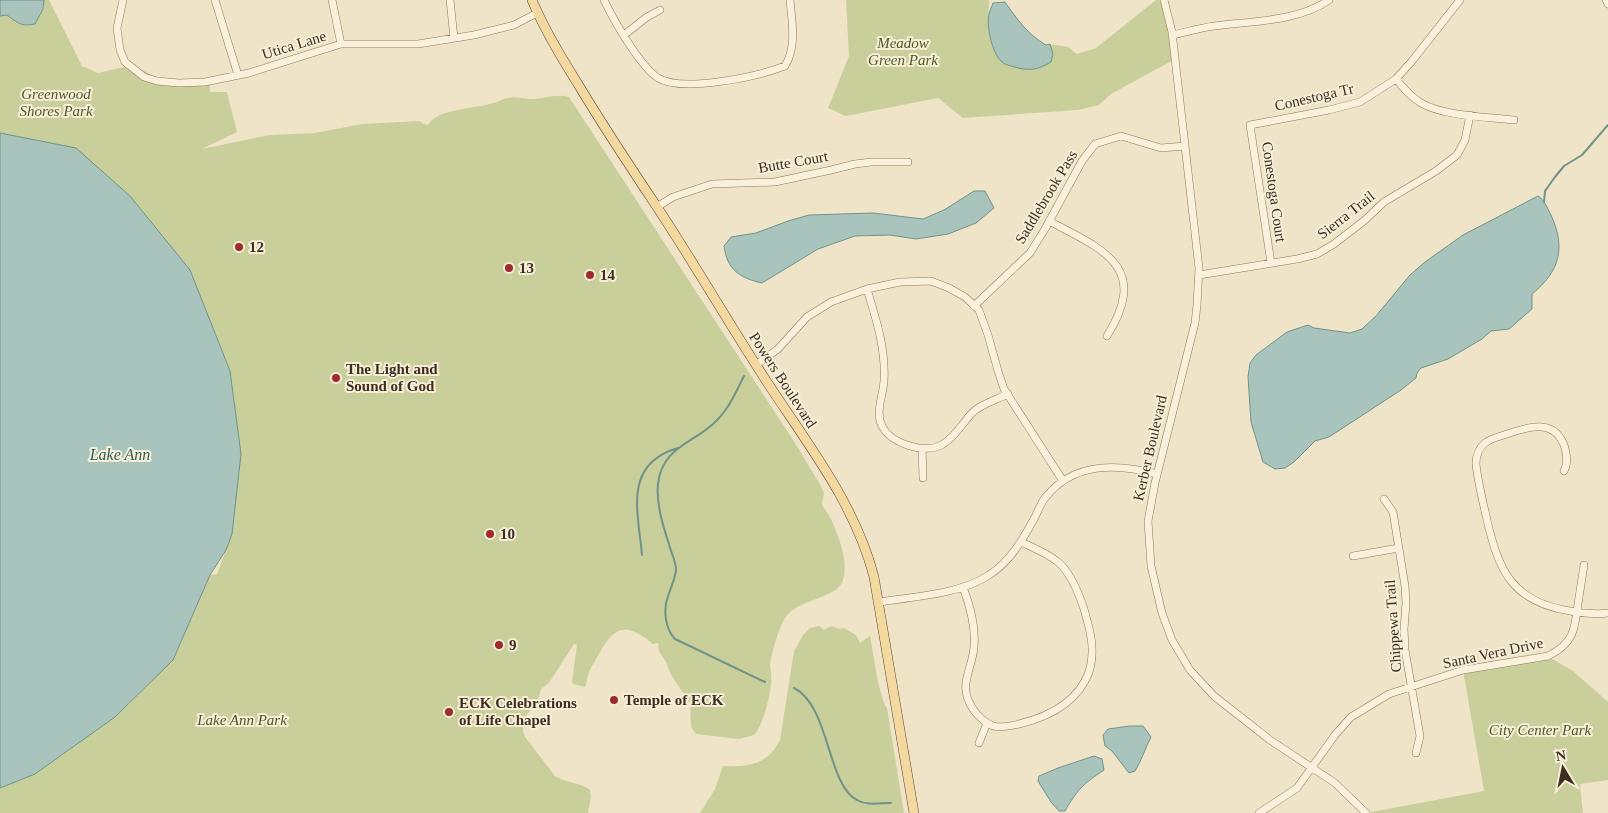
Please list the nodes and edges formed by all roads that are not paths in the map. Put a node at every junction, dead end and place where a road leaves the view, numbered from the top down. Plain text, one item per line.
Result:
1 (123, 0) edge
2 (215, 0) edge
3 (332, 0) edge
4 (450, 0) edge
5 (532, 0) edge
6 (604, 0) edge
7 (790, 0) edge
8 (1164, 0) edge
9 (1329, 0) edge
10 (1460, 0) edge
11 (1606, 0) edge
12 (1608, 4) edge
13 (660, 10) dead end
14 (537, 13) junction
15 (624, 35) junction
16 (1172, 35) junction
17 (454, 38) junction
18 (341, 44) junction
19 (238, 75) junction
20 (1396, 79) junction
21 (1470, 115) junction
22 (1514, 120) dead end
23 (1250, 125) joint
24 (1186, 146) junction
25 (908, 162) dead end
26 (657, 207) junction
27 (1049, 221) junction
28 (1271, 264) junction
29 (1199, 275) junction
30 (867, 288) junction
31 (974, 306) junction
32 (1108, 336) dead end
33 (756, 365) junction
34 (1008, 394) junction
35 (922, 448) junction
36 (1564, 471) dead end
37 (1157, 474) junction
38 (924, 478) dead end
39 (1063, 481) junction
40 (1384, 499) dead end
41 (1021, 542) junction
42 (1398, 548) junction
43 (1354, 556) dead end
44 (1584, 565) dead end
45 (963, 587) junction
46 (879, 602) junction
47 (1577, 612) junction
48 (1608, 613) edge
49 (1412, 686) junction
50 (987, 723) junction
51 (979, 743) dead end
52 (1416, 753) dead end
53 (1312, 767) junction
54 (914, 813) edge
55 (1258, 813) edge
56 (1366, 813) edge

1 - 19 street, Utica Lane
2 - 19 street
3 - 18 street
4 - 17 street
5 - 14 main road, Powers Boulevard
6 - 15 street
7 - 15 street
8 - 16 street, Kerber Boulevard
9 - 16 street
10 - 20 street, Conestoga Tr
11 - 12 street
13 - 15 street
14 - 17 street, Utica Lane
14 - 26 main road, Powers Boulevard
16 - 24 street, Kerber Boulevard
17 - 18 street, Utica Lane
18 - 19 street, Utica Lane
20 - 21 street
20 - 23 street, Conestoga Tr
21 - 22 street
21 - 28 street, Sierra Trail
23 - 28 street, Conestoga Court
24 - 27 street, Saddlebrook Pass
24 - 29 street, Kerber Boulevard
25 - 26 street, Butte Court
26 - 33 main road, Powers Boulevard
27 - 31 street, Saddlebrook Pass
27 - 32 street
28 - 29 street, Sierra Trail
29 - 37 street, Kerber Boulevard
30 - 31 street
30 - 33 street
30 - 35 street
31 - 34 street
33 - 46 main road, Powers Boulevard
34 - 35 street
34 - 39 street
35 - 38 street
36 - 47 street
37 - 39 street
37 - 53 street, Kerber Boulevard
39 - 41 street
40 - 42 street, Chippewa Trail
41 - 45 street
41 - 50 street
42 - 43 street
42 - 49 street, Chippewa Trail
44 - 47 street, Santa Vera Drive
45 - 46 street
45 - 50 street
46 - 54 main road, Powers Boulevard
47 - 48 street
47 - 49 street, Santa Vera Drive
49 - 52 street, Chippewa Trail
49 - 53 street, Santa Vera Drive
50 - 51 street
53 - 55 street, Santa Vera Drive
53 - 56 street, Kerber Boulevard

